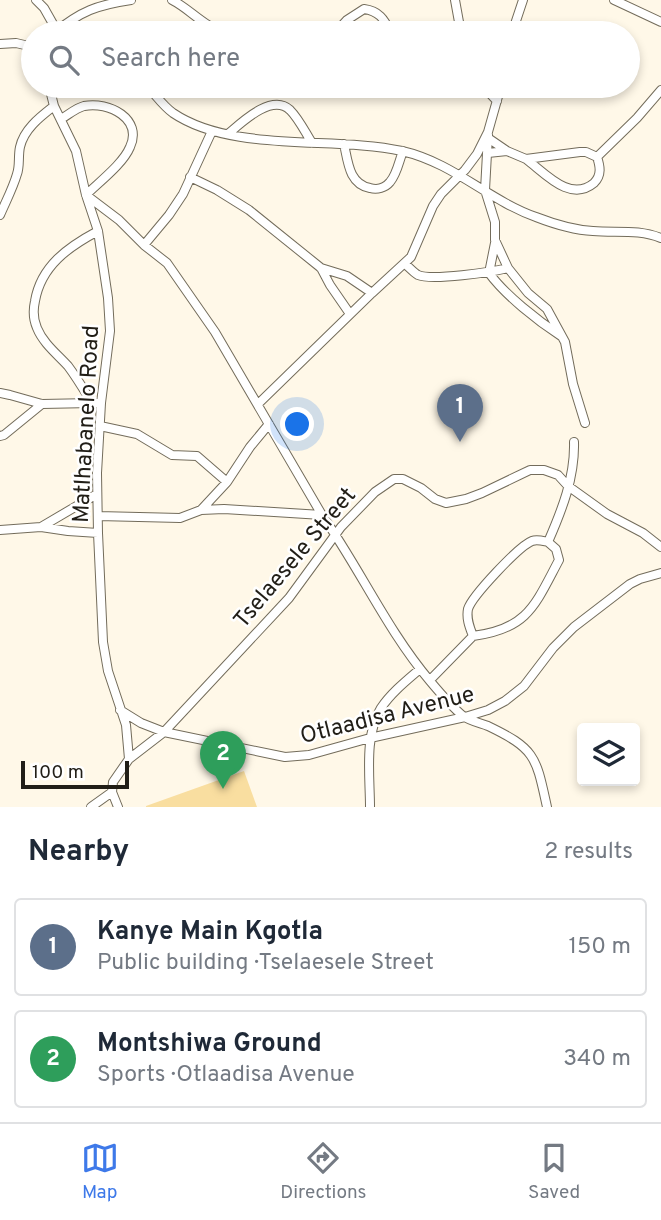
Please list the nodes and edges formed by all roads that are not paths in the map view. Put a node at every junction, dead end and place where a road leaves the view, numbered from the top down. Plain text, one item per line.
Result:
1 (36, 0) edge
2 (131, 0) edge
3 (172, 0) edge
4 (455, 0) edge
5 (523, 0) edge
6 (614, 0) edge
7 (50, 21) edge
8 (70, 21) edge
9 (203, 21) edge
10 (346, 21) edge
11 (385, 21) edge
12 (459, 21) edge
13 (516, 21) edge
14 (661, 22) edge
15 (0, 44) edge
16 (21, 44) edge
17 (661, 90) edge
18 (52, 98) edge
19 (157, 98) edge
20 (494, 98) edge
21 (498, 98) edge
22 (497, 101) junction
23 (54, 106) junction
24 (61, 119) junction
25 (212, 131) junction
26 (228, 134) junction
27 (488, 135) junction
28 (312, 143) junction
29 (344, 144) junction
30 (403, 151) junction
31 (507, 151) junction
32 (488, 153) junction
33 (597, 156) junction
34 (526, 159) junction
35 (460, 175) junction
36 (190, 177) junction
37 (485, 190) junction
38 (86, 195) junction
39 (0, 215) edge
40 (98, 231) junction
41 (660, 237) edge
42 (495, 240) junction
43 (144, 245) junction
44 (405, 264) junction
45 (321, 268) junction
46 (508, 268) junction
47 (489, 273) junction
48 (372, 293) junction
49 (528, 293) junction
50 (519, 303) junction
51 (350, 314) junction
52 (563, 337) junction
53 (0, 393) edge
54 (96, 403) junction
55 (42, 404) junction
56 (258, 404) junction
57 (584, 423) dead end
58 (269, 424) junction
59 (100, 426) junction
60 (0, 436) edge
61 (574, 442) dead end
62 (227, 482) junction
63 (568, 486) junction
64 (97, 494) junction
65 (201, 510) junction
66 (322, 515) junction
67 (98, 516) junction
68 (41, 527) junction
69 (0, 530) edge
70 (98, 533) junction
71 (336, 534) junction
72 (548, 542) junction
73 (661, 547) edge
74 (661, 573) edge
75 (473, 636) junction
76 (420, 669) junction
77 (430, 680) junction
78 (120, 709) junction
79 (465, 718) junction
80 (164, 732) junction
81 (370, 738) junction
82 (129, 759) junction
83 (112, 792) junction
84 (91, 807) edge
85 (118, 807) edge
86 (370, 807) edge
87 (547, 807) edge

1 - 7 street
2 - 8 street
3 - 9 street
4 - 12 street
5 - 13 street
6 - 14 street
10 - 11 street
15 - 16 street
17 - 33 street
18 - 23 street, Matlhabanelo Road
19 - 25 street
20 - 22 street
21 - 22 street
22 - 27 street
23 - 24 street, Matlhabanelo Road
23 - 39 street
24 - 38 street, Matlhabanelo Road
24 - 38 street
25 - 26 street
25 - 36 street
26 - 28 street
26 - 28 street
27 - 31 street
27 - 32 street
27 - 35 street
28 - 29 street
29 - 30 street
29 - 30 street
30 - 35 street
31 - 32 street
31 - 34 street
32 - 37 street
33 - 34 street
33 - 34 street
35 - 37 street
35 - 44 street
36 - 43 street
36 - 45 street
37 - 41 street
37 - 42 street
38 - 40 street, Matlhabanelo Road
38 - 43 street
40 - 54 street, Matlhabanelo Road
40 - 54 street
42 - 46 street
42 - 47 street
43 - 56 street
44 - 47 street
44 - 48 street
45 - 48 street
45 - 51 street
46 - 47 street
46 - 49 street
47 - 50 street
48 - 51 street
49 - 50 street
49 - 52 street
50 - 52 street
51 - 56 street
52 - 57 street
53 - 55 street
54 - 55 street
54 - 59 street, Matlhabanelo Road
55 - 60 street
56 - 58 street
58 - 62 street
58 - 66 street
59 - 62 street
59 - 64 street, Matlhabanelo Road
61 - 63 street
62 - 65 street
63 - 71 street, Tselaesele Street
63 - 72 street
63 - 73 street, Tselaesele Street
64 - 67 street, Matlhabanelo Road
64 - 68 street
65 - 66 street
65 - 67 street
66 - 71 street
67 - 70 street, Matlhabanelo Road
68 - 69 street
68 - 70 street
70 - 78 street, Matlhabanelo Road
71 - 76 street
71 - 80 street, Tselaesele Street
72 - 75 street
72 - 75 street
74 - 79 street, Otlaadisa Avenue
75 - 77 street
76 - 77 street
76 - 81 street
77 - 79 street
78 - 80 street, Otlaadisa Avenue
78 - 82 street, Matlhabanelo Road
79 - 81 street, Otlaadisa Avenue
79 - 87 street
80 - 81 street, Otlaadisa Avenue
80 - 82 street, Tselaesele Street
81 - 86 street
82 - 83 street
83 - 84 street
83 - 85 street

